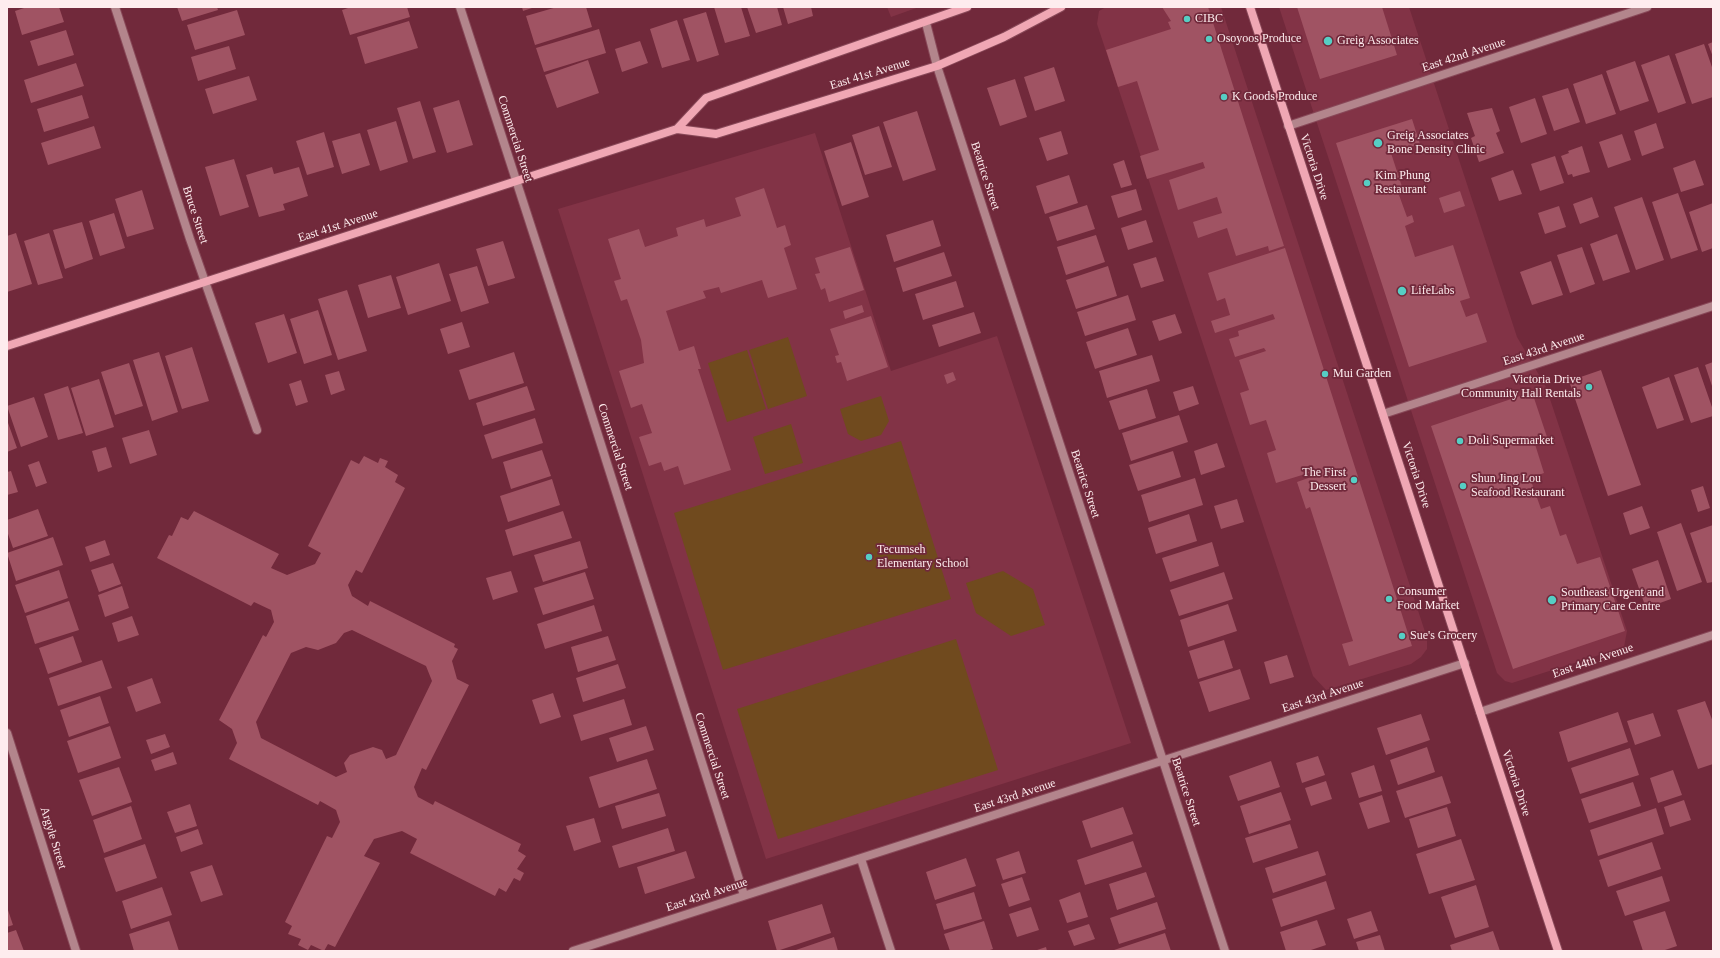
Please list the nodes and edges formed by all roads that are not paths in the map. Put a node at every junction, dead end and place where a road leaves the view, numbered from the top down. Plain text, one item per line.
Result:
1 (116, 7) edge
2 (460, 7) edge
3 (967, 7) edge
4 (1061, 7) edge
5 (1250, 7) edge
6 (1648, 7) edge
7 (926, 22) junction
8 (937, 66) junction
9 (1288, 126) junction
10 (677, 129) junction
11 (516, 180) junction
12 (206, 282) junction
13 (1713, 306) edge
14 (7, 346) edge
15 (1383, 414) junction
16 (258, 430) dead end
17 (1713, 634) edge
18 (1465, 663) junction
19 (1480, 712) junction
20 (7, 733) edge
21 (1163, 761) junction
22 (861, 859) junction
23 (744, 895) junction
24 (76, 951) edge
25 (573, 951) edge
26 (891, 951) edge
27 (1225, 951) edge
28 (1558, 951) edge

1 - 12 street, Bruce Street
2 - 11 street, Commercial Street
3 - 7 main road, East 41st Avenue
4 - 8 main road, East 41st Avenue
5 - 9 main road, Victoria Drive
6 - 9 street, East 42nd Avenue
7 - 8 street, Beatrice Street
7 - 10 main road, East 41st Avenue
8 - 10 main road, East 41st Avenue
8 - 21 street, Beatrice Street
9 - 15 main road, Victoria Drive
10 - 11 main road, East 41st Avenue
11 - 12 main road, East 41st Avenue
11 - 23 street, Commercial Street
12 - 14 main road, East 41st Avenue
12 - 16 street, Bruce Street
13 - 15 street, East 43rd Avenue
15 - 18 main road, Victoria Drive
17 - 19 street, East 44th Avenue
18 - 19 main road, Victoria Drive
18 - 21 street, East 43rd Avenue
19 - 28 main road, Victoria Drive
20 - 24 street, Argyle Street
21 - 22 street, East 43rd Avenue
21 - 27 street, Beatrice Street
22 - 23 street, East 43rd Avenue
22 - 26 street
23 - 25 street, East 43rd Avenue

